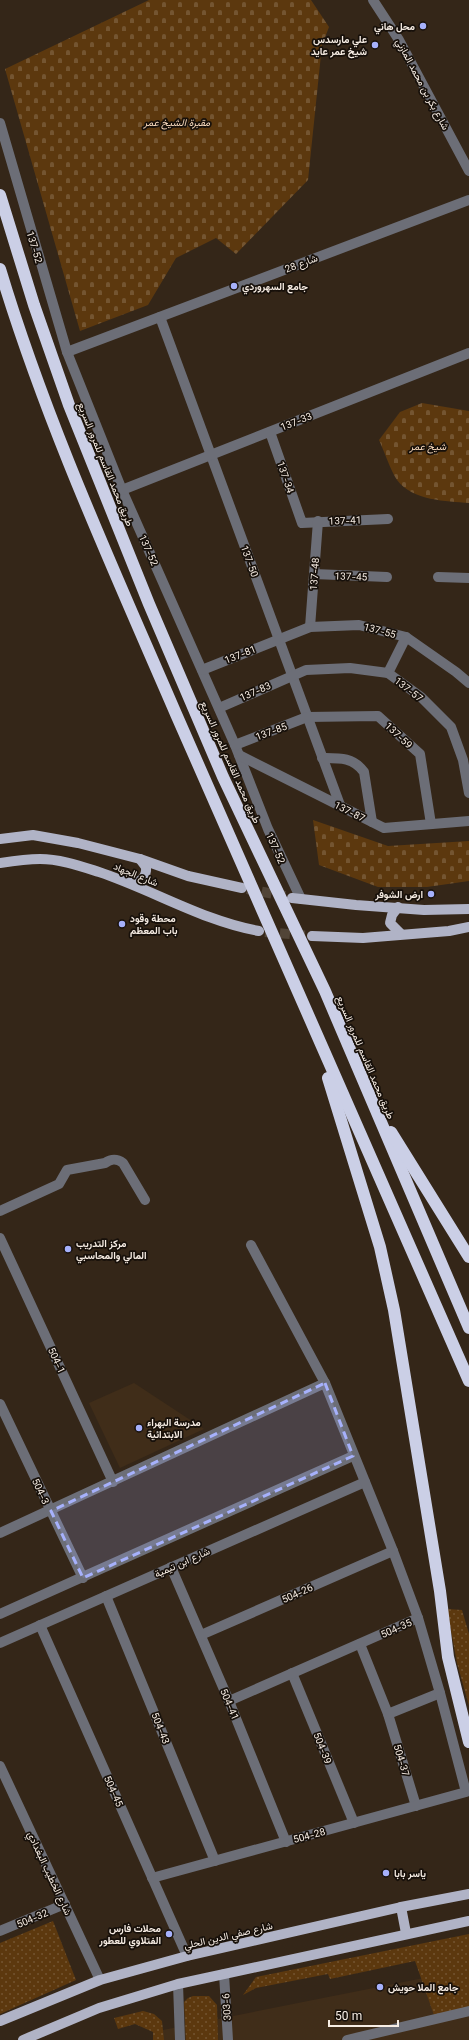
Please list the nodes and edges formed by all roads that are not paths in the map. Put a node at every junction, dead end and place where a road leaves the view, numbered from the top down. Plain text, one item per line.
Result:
1 (373, 0) edge
2 (0, 123) edge
3 (469, 171) edge
4 (0, 195) edge
5 (469, 200) edge
6 (0, 269) edge
7 (160, 316) junction
8 (67, 352) junction
9 (469, 353) edge
10 (270, 432) junction
11 (211, 455) junction
12 (122, 490) junction
13 (388, 519) dead end
14 (318, 521) junction
15 (302, 523) joint
16 (314, 574) junction
17 (387, 577) dead end
18 (438, 577) dead end
19 (469, 578) edge
20 (310, 626) junction
21 (406, 637) junction
22 (278, 639) junction
23 (202, 670) junction
24 (388, 673) junction
25 (292, 675) junction
26 (469, 683) edge
27 (218, 708) junction
28 (307, 717) junction
29 (235, 745) junction
30 (239, 755) junction
31 (322, 758) junction
32 (469, 793) edge
33 (340, 805) junction
34 (469, 821) edge
35 (372, 822) junction
36 (431, 824) junction
37 (0, 839) edge
38 (140, 859) junction
39 (0, 863) edge
40 (130, 882) junction
41 (242, 888) tunnel mouth
42 (297, 898) joint
43 (398, 907) junction
44 (469, 909) edge
45 (469, 927) edge
46 (259, 930) tunnel mouth
47 (401, 934) junction
48 (312, 936) tunnel mouth
49 (316, 1036) junction
50 (371, 1099) junction
51 (145, 1200) dead end
52 (0, 1211) edge
53 (0, 1238) edge
54 (250, 1245) dead end
55 (469, 1257) edge
56 (469, 1328) edge
57 (469, 1381) edge
58 (325, 1383) junction
59 (0, 1404) edge
60 (353, 1456) junction
61 (113, 1482) junction
62 (365, 1482) junction
63 (51, 1511) junction
64 (0, 1533) edge
65 (393, 1551) junction
66 (171, 1567) junction
67 (83, 1578) junction
68 (106, 1596) junction
69 (0, 1614) edge
70 (418, 1618) junction
71 (40, 1625) junction
72 (201, 1635) junction
73 (0, 1643) edge
74 (360, 1644) junction
75 (292, 1673) junction
76 (440, 1693) junction
77 (229, 1701) junction
78 (388, 1714) junction
79 (469, 1742) edge
80 (0, 1766) edge
81 (416, 1806) junction
82 (354, 1823) junction
83 (286, 1842) junction
84 (215, 1861) junction
85 (152, 1878) junction
86 (469, 1894) edge
87 (65, 1904) junction
88 (401, 1907) junction
89 (469, 1920) edge
90 (0, 1931) edge
91 (406, 1933) junction
92 (187, 1956) junction
93 (224, 1974) junction
94 (100, 1980) junction
95 (178, 1984) junction
96 (469, 2011) edge
97 (0, 2021) edge
98 (23, 2040) edge
99 (180, 2040) edge
100 (228, 2040) edge
101 (347, 2040) edge

1 - 3 street, شارع بكر بن محمد المازني
2 - 8 street, 137-52
4 - 50 highway, طريق محمد القاسم للمرور السريع
5 - 7 street, شارع 28
6 - 49 highway
7 - 8 street, شارع 28
7 - 11 street, 137-50
8 - 12 street, 137-52
9 - 10 street, 137-33
10 - 11 street, 137-33
10 - 15 street, 137-34
11 - 12 street, 137-33
11 - 22 street, 137-50
12 - 23 street, 137-52
13 - 14 street, 137-41
14 - 15 street, 137-41
14 - 16 street, 137-48
16 - 17 street, 137-45
16 - 20 street, 137-48
18 - 19 street
20 - 21 street, 137-55
20 - 22 street, 137-55
21 - 24 street
21 - 26 street, 137-55
22 - 23 street, 137-81
22 - 25 street, 137-50
23 - 27 street, 137-52
24 - 25 street, 137-57
24 - 32 street, 137-57
25 - 27 street, 137-83
25 - 28 street, 137-50
27 - 29 street, 137-52
28 - 29 street, 137-85
28 - 31 street, 137-50
28 - 36 street, 137-59
29 - 30 street, 137-52
30 - 33 street, 137-87
30 - 42 street, 137-52
31 - 33 street, 137-50
31 - 35 street
33 - 35 street, 137-87
34 - 36 street, 137-87
35 - 36 street, 137-87
37 - 38 main road, شارع الجهاد
38 - 40 main road
38 - 41 main road, شارع الجهاد
39 - 40 main road, شارع الجهاد
40 - 46 main road, شارع الجهاد
42 - 43 main road
43 - 44 main road
43 - 47 main road
45 - 47 main road
47 - 48 main road
49 - 57 highway
49 - 79 highway
50 - 55 highway
50 - 56 highway, طريق محمد القاسم للمرور السريع
51 - 52 street
53 - 61 street, 504-1
54 - 58 street, 504-35
58 - 60 street, 504-35
58 - 61 street
59 - 63 street, 504-3
60 - 62 street, 504-35
60 - 67 street
61 - 63 street
62 - 65 street, 504-35
62 - 66 street, شارع ابن تيمية
63 - 64 street
63 - 67 street, 504-3
65 - 70 street, 504-35
65 - 72 street, 504-26
66 - 68 street, شارع ابن تيمية
66 - 72 street, 504-41
67 - 69 street
68 - 71 street, شارع ابن تيمية
68 - 84 street, 504-43
70 - 74 street, 504-35
70 - 76 street
71 - 73 street, شارع ابن تيمية
71 - 85 street, 504-45
72 - 77 street, 504-41
74 - 75 street, 504-35
74 - 78 street, 504-37
75 - 77 street, 504-35
75 - 82 street, 504-39
76 - 78 street
76 - 81 street, 504-28
77 - 83 street, 504-41
78 - 81 street, 504-37
80 - 87 street, شارع الخطيب البغدادي
81 - 82 street, 504-28
82 - 83 street, 504-28
83 - 84 street, 504-28
84 - 85 street, 504-28
85 - 92 street, 504-45
86 - 88 main road, شارع صفي الدين الحلي
87 - 90 street, 504-32
87 - 94 street, شارع الخطيب البغدادي
88 - 91 main road
88 - 92 main road, شارع صفي الدين الحلي
89 - 91 main road
91 - 93 main road
92 - 94 main road, شارع صفي الدين الحلي
93 - 95 main road
93 - 100 street, 303-6
94 - 97 main road, شارع صفي الدين الحلي
95 - 98 main road
95 - 99 street
96 - 101 street

